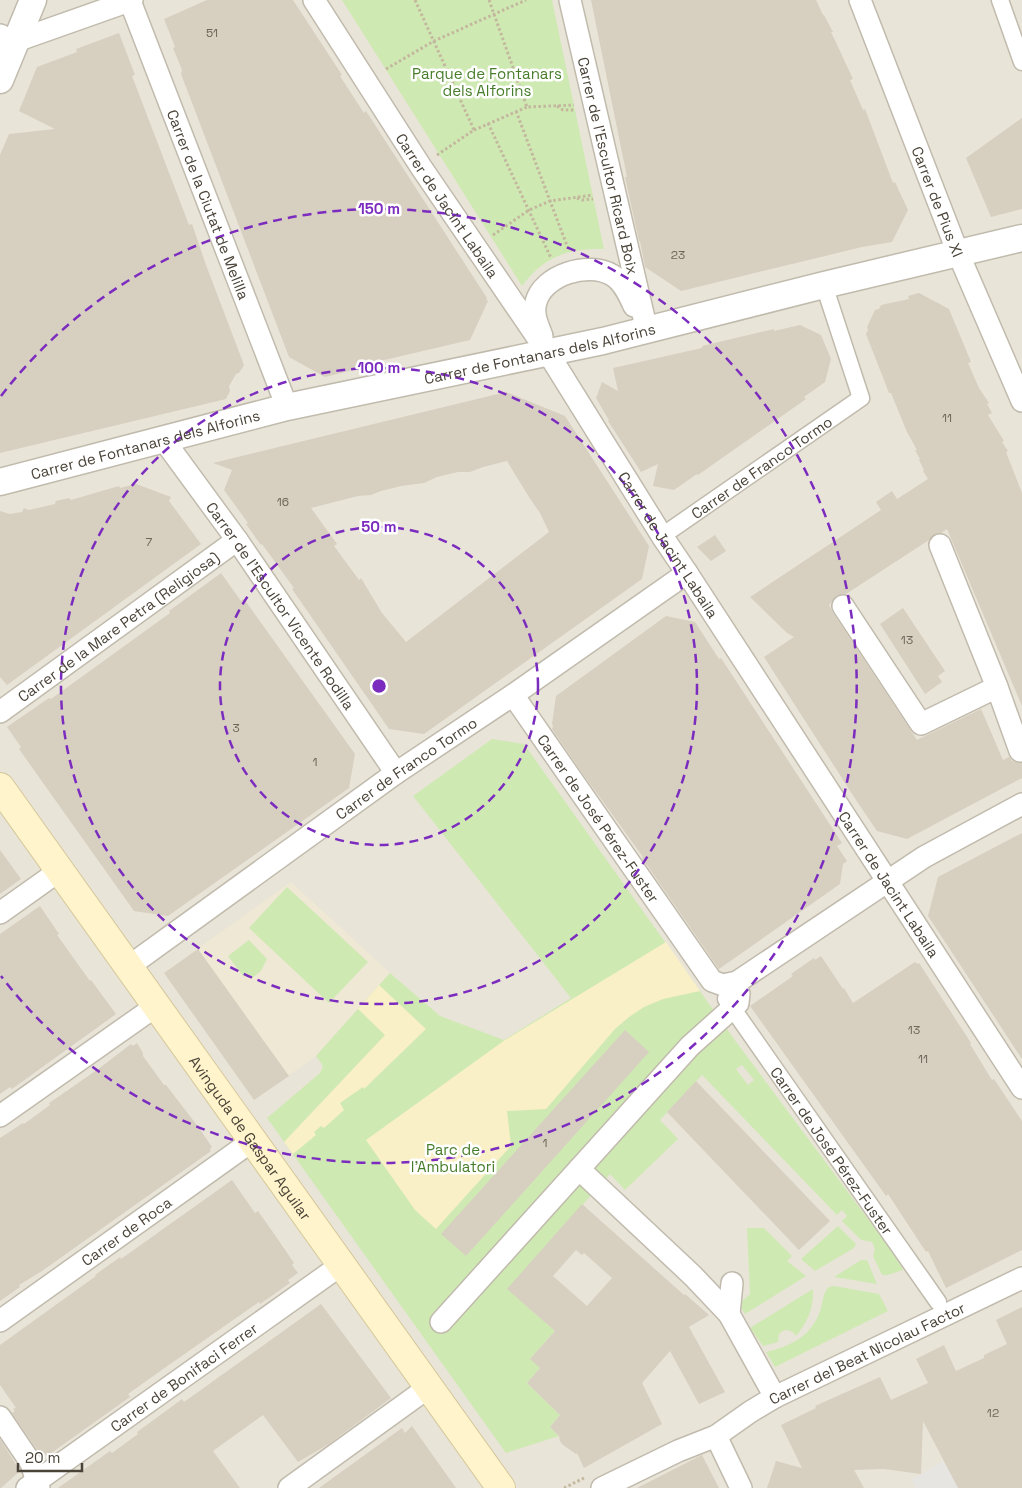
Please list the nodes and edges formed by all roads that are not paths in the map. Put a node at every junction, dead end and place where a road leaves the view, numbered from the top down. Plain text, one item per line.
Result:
1 (33, 0) edge
2 (131, 0) edge
3 (314, 0) edge
4 (570, 0) edge
5 (860, 0) edge
6 (1000, 0) edge
7 (8, 38) edge
8 (1022, 62) edge
9 (0, 80) edge
10 (1022, 238) edge
11 (958, 253) junction
12 (824, 285) junction
13 (647, 331) junction
14 (548, 353) junction
15 (1022, 401) edge
16 (287, 407) junction
17 (163, 439) junction
18 (0, 482) edge
19 (662, 536) junction
20 (237, 540) junction
21 (940, 545) dead end
22 (687, 573) junction
23 (843, 606) dead end
24 (996, 688) junction
25 (513, 695) junction
26 (0, 712) edge
27 (1020, 751) dead end
28 (396, 773) junction
29 (0, 787) edge
30 (1022, 804) edge
31 (59, 871) junction
32 (888, 880) junction
33 (0, 912) edge
34 (128, 966) junction
35 (729, 994) junction
36 (156, 1006) junction
37 (1022, 1088) edge
38 (0, 1116) edge
39 (252, 1140) junction
40 (579, 1169) junction
41 (340, 1264) junction
42 (1022, 1278) edge
43 (732, 1283) dead end
44 (938, 1302) dead end
45 (729, 1314) junction
46 (0, 1322) edge
47 (441, 1322) dead end
48 (428, 1388) junction
49 (775, 1397) junction
50 (0, 1418) edge
51 (716, 1436) junction
52 (35, 1485) edge
53 (289, 1488) edge
54 (501, 1488) edge
55 (602, 1488) edge
56 (741, 1488) edge

1 - 7 street
2 - 7 street
2 - 16 street, Carrer de la Ciutat de Melilla
3 - 14 street, Carrer de Jacint Labaila
4 - 13 street, Carrer de l'Escultor Ricard Boix
5 - 11 street, Carrer de Pius XI
6 - 8 street
7 - 9 street
10 - 11 street, Carrer de Fontanars dels Alforins
11 - 12 street, Carrer de Fontanars dels Alforins
11 - 15 street, Carrer de Pius XI
12 - 13 street, Carrer de Fontanars dels Alforins
12 - 19 street, Carrer de Franco Tormo
13 - 14 street, Carrer de Fontanars dels Alforins
13 - 14 street
14 - 16 street, Carrer de Fontanars dels Alforins
14 - 19 street, Carrer de Jacint Labaila
16 - 17 street, Carrer de Fontanars dels Alforins
17 - 18 street, Carrer de Fontanars dels Alforins
17 - 20 street, Carrer de l'Escultor Vicente Rodilla
19 - 22 street, Carrer de Jacint Labaila
20 - 26 street, Carrer de la Mare Petra (Religiosa)
20 - 28 street, Carrer de l'Escultor Vicente Rodilla
21 - 24 street
22 - 25 street, Carrer de Franco Tormo
22 - 32 street, Carrer de Jacint Labaila
23 - 24 street
24 - 27 street
25 - 28 street, Carrer de Franco Tormo
25 - 35 street, Carrer de José Pérez-Fuster
28 - 34 street, Carrer de Franco Tormo
29 - 31 main road, Avinguda de Gaspar Aguilar
30 - 32 street
31 - 33 street
31 - 34 main road, Avinguda de Gaspar Aguilar
32 - 35 street
32 - 37 street, Carrer de Jacint Labaila
34 - 36 main road, Avinguda de Gaspar Aguilar
35 - 40 street
35 - 44 street, Carrer de José Pérez-Fuster
36 - 38 street
36 - 39 main road, Avinguda de Gaspar Aguilar
39 - 41 main road, Avinguda de Gaspar Aguilar
39 - 46 street, Carrer de Roca
40 - 45 street
40 - 47 street
41 - 48 main road, Avinguda de Gaspar Aguilar
41 - 52 street, Carrer de Bonifaci Ferrer
42 - 49 street, Carrer del Beat Nicolau Factor
43 - 45 street
45 - 49 street
48 - 53 street
48 - 54 main road, Avinguda de Gaspar Aguilar
49 - 51 street, Carrer del Beat Nicolau Factor
50 - 52 street
51 - 55 street, Carrer del Beat Nicolau Factor
51 - 56 street

